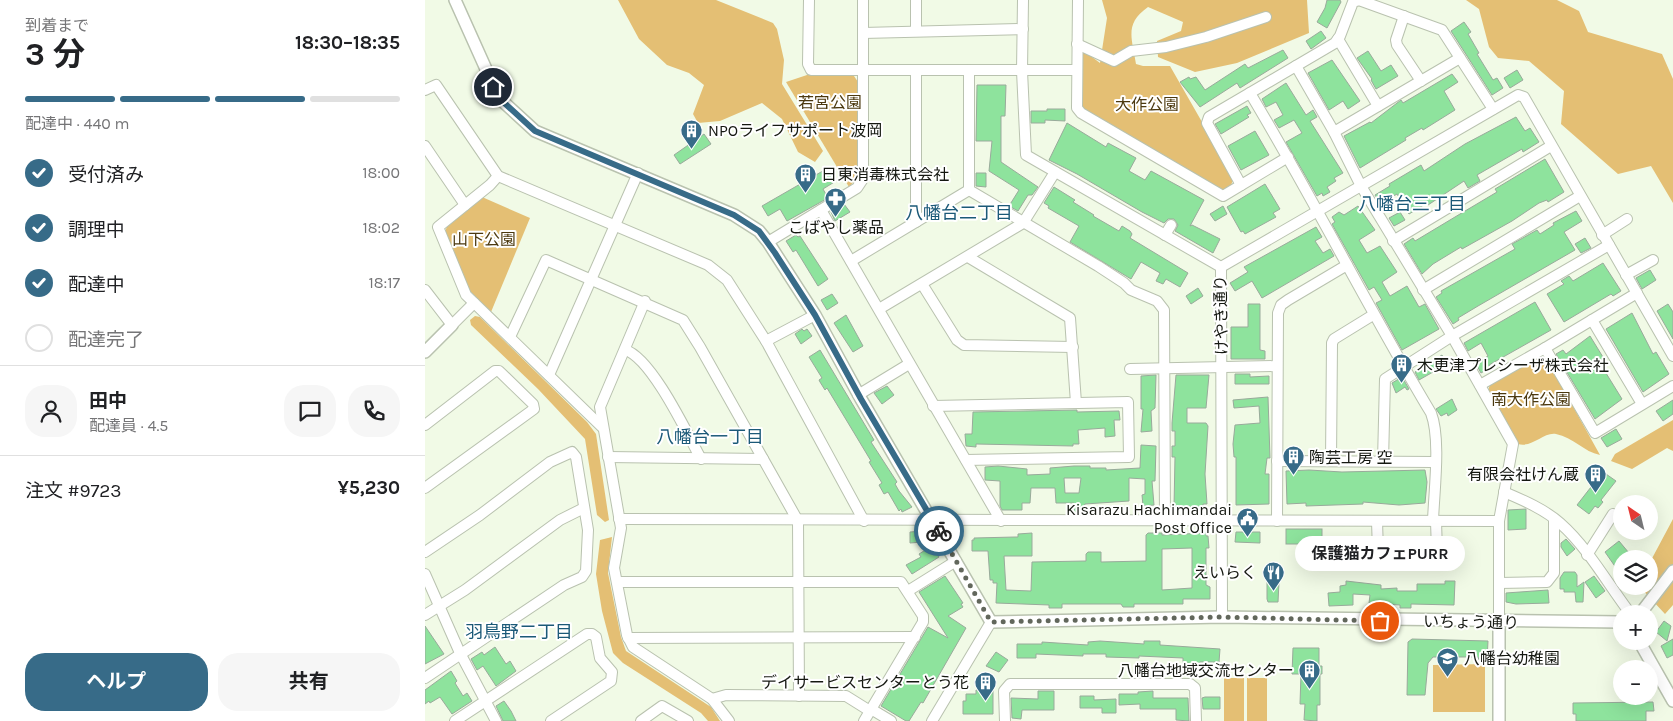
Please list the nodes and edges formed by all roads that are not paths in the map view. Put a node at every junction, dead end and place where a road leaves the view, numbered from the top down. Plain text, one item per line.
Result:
1 (455, 0) edge
2 (809, 0) edge
3 (863, 0) edge
4 (916, 0) edge
5 (1023, 0) edge
6 (1078, 0) edge
7 (1359, 0) edge
8 (1266, 16) dead end
9 (1404, 16) junction
10 (1023, 29) junction
11 (916, 30) junction
12 (863, 33) junction
13 (1338, 39) junction
14 (1077, 44) junction
15 (1460, 58) junction
16 (1296, 66) junction
17 (969, 70) junction
18 (1022, 70) junction
19 (1076, 70) junction
20 (862, 71) junction
21 (916, 71) junction
22 (1421, 81) junction
23 (425, 90) edge
24 (1249, 93) junction
25 (1378, 106) junction
26 (1493, 109) junction
27 (1334, 132) junction
28 (425, 146) edge
29 (1551, 146) junction
30 (1288, 157) junction
31 (1055, 172) junction
32 (638, 174) junction
33 (498, 176) junction
34 (1241, 185) junction
35 (1361, 186) junction
36 (969, 190) junction
37 (1580, 196) junction
38 (465, 205) junction
39 (821, 210) junction
40 (1316, 212) junction
41 (1627, 219) dead end
42 (916, 222) junction
43 (1023, 223) junction
44 (615, 226) junction
45 (1171, 226) dead end
46 (1165, 235) junction
47 (1603, 235) junction
48 (1393, 241) junction
49 (768, 242) junction
50 (1609, 245) junction
51 (968, 257) junction
52 (851, 260) junction
53 (1653, 260) dead end
54 (1347, 265) junction
55 (1221, 267) junction
56 (1626, 275) junction
57 (593, 279) junction
58 (922, 284) junction
59 (425, 290) edge
60 (1423, 290) junction
61 (1637, 292) junction
62 (645, 302) junction
63 (474, 303) junction
64 (879, 309) junction
65 (1373, 314) junction
66 (815, 315) junction
67 (1592, 320) junction
68 (452, 325) junction
69 (1451, 336) junction
70 (510, 337) junction
71 (766, 341) junction
72 (1073, 347) junction
73 (1545, 348) junction
74 (625, 350) junction
75 (425, 352) edge
76 (1673, 356) edge
77 (909, 364) junction
78 (1277, 366) junction
79 (1403, 366) junction
80 (1222, 368) junction
81 (1130, 369) dead end
82 (1165, 369) junction
83 (549, 375) junction
84 (1480, 385) junction
85 (1673, 386) edge
86 (858, 395) junction
87 (1076, 403) junction
88 (1642, 404) junction
89 (933, 406) junction
90 (425, 425) edge
91 (602, 427) junction
92 (608, 458) junction
93 (701, 459) junction
94 (763, 459) junction
95 (965, 460) junction
96 (1383, 460) junction
97 (1277, 461) junction
98 (1331, 461) junction
99 (1435, 462) junction
100 (425, 488) edge
101 (1504, 492) junction
102 (584, 508) junction
103 (1613, 514) dead end
104 (619, 519) junction
105 (1554, 519) junction
106 (798, 521) junction
107 (864, 521) junction
108 (933, 521) junction
109 (1001, 521) junction
110 (1165, 521) junction
111 (1222, 521) junction
112 (1277, 521) junction
113 (1377, 521) junction
114 (1435, 521) junction
115 (1499, 521) junction
116 (425, 552) edge
117 (1587, 554) junction
118 (957, 561) junction
119 (1673, 571) edge
120 (425, 574) edge
121 (798, 581) junction
122 (617, 582) junction
123 (1499, 583) junction
124 (908, 591) junction
125 (440, 604) junction
126 (1624, 605) edge
127 (1647, 605) edge
128 (425, 615) edge
129 (1222, 617) junction
130 (991, 622) junction
131 (1499, 622) junction
132 (1613, 622) edge
133 (915, 637) junction
134 (628, 638) junction
135 (799, 638) junction
136 (1644, 650) edge
137 (461, 654) junction
138 (425, 678) edge
139 (799, 696) junction
140 (712, 698) junction
141 (1673, 701) edge
142 (484, 702) junction
143 (871, 710) junction
144 (455, 721) edge
145 (496, 721) edge
146 (551, 721) edge
147 (641, 721) edge
148 (688, 721) edge
149 (729, 721) edge
150 (864, 721) edge
151 (891, 721) edge
152 (932, 721) edge
153 (1005, 721) edge
154 (1196, 721) edge
155 (1499, 721) edge

1 - 32 street
2 - 20 street
3 - 12 street
4 - 11 street
5 - 10 street
6 - 14 street
7 - 9 street
7 - 13 street
8 - 14 street
9 - 15 street
9 - 22 street
10 - 11 street
10 - 18 street
11 - 12 street
12 - 20 street
13 - 16 street
13 - 25 street
14 - 19 street
15 - 22 street
15 - 26 street
16 - 24 street
16 - 27 street
17 - 18 street
17 - 21 street
17 - 36 street
18 - 19 street
18 - 31 street
19 - 34 street
20 - 21 street
20 - 39 street
21 - 42 street
22 - 25 street
23 - 33 street
24 - 30 street
24 - 34 street
25 - 27 street
26 - 29 street, けやき通り
26 - 35 street, けやき通り
27 - 35 street
28 - 38 street
29 - 37 street
29 - 48 street
30 - 34 street
30 - 40 street
31 - 43 street
31 - 46 street
32 - 44 street
32 - 49 street
33 - 38 street
33 - 44 street
35 - 40 street, けやき通り
35 - 48 street
36 - 42 street
36 - 43 street
37 - 47 street
37 - 60 street
38 - 63 street
39 - 49 street
39 - 52 street
40 - 54 street
40 - 55 street, けやき通り
41 - 47 street
42 - 52 street
43 - 51 street
43 - 82 street
44 - 57 street
44 - 71 street
45 - 46 street
46 - 55 street
47 - 50 street
48 - 60 street
49 - 66 street
50 - 56 street
50 - 69 street
51 - 58 street
51 - 72 street
52 - 64 street
53 - 56 street
54 - 65 street
54 - 78 street
55 - 80 street, けやき通り
56 - 61 street
57 - 62 street
57 - 70 street
57 - 83 street
58 - 64 street
58 - 72 street
59 - 68 street
60 - 69 street
61 - 67 street
61 - 76 street
62 - 74 street
62 - 94 street
63 - 68 street
63 - 70 street
64 - 77 street
65 - 79 street
65 - 98 street
66 - 71 street
66 - 86 street
67 - 73 street
67 - 88 street
68 - 75 street
69 - 79 street
69 - 84 street
70 - 83 street
71 - 107 street
72 - 87 street
73 - 84 street
73 - 88 street
74 - 91 street
74 - 93 street
77 - 86 street
77 - 89 street
78 - 80 street
78 - 97 street
79 - 96 street
79 - 99 street
80 - 82 street
80 - 111 street, けやき通り
81 - 82 street
82 - 110 street
83 - 91 street
84 - 101 street
85 - 88 street
86 - 108 street
87 - 89 street
87 - 95 street
89 - 95 street
90 - 100 street
91 - 92 street
92 - 93 street
92 - 104 street
93 - 94 street
94 - 106 street
95 - 109 street
96 - 98 street
96 - 99 street
97 - 98 street
97 - 112 street
99 - 114 street
101 - 105 street
101 - 115 street
102 - 116 street
102 - 125 street
102 - 137 street
103 - 117 street
104 - 106 street
104 - 122 street
105 - 117 street
105 - 123 street
106 - 107 street
106 - 121 street
107 - 108 street
108 - 109 street
108 - 118 street
109 - 110 street
110 - 111 street
111 - 112 street
111 - 129 street, けやき通り
112 - 113 street
113 - 114 street
113 - 114 street
114 - 115 street
115 - 123 street
117 - 126 street
118 - 124 street
118 - 130 street
119 - 127 street
120 - 125 street
121 - 122 street
121 - 124 street
121 - 135 street
122 - 134 street
123 - 131 street
124 - 133 street
125 - 128 street
125 - 137 street
129 - 130 street, いちょう通り
129 - 131 street, いちょう通り
130 - 152 street
131 - 132 street, いちょう通り
131 - 155 street
133 - 135 street
133 - 143 street
134 - 135 street
134 - 140 street
135 - 139 street
136 - 141 street
137 - 138 street
137 - 142 street
139 - 140 street
139 - 143 street
140 - 149 street
142 - 144 street
142 - 145 street
142 - 146 street
143 - 150 street
143 - 151 street
147 - 148 street
153 - 154 street

